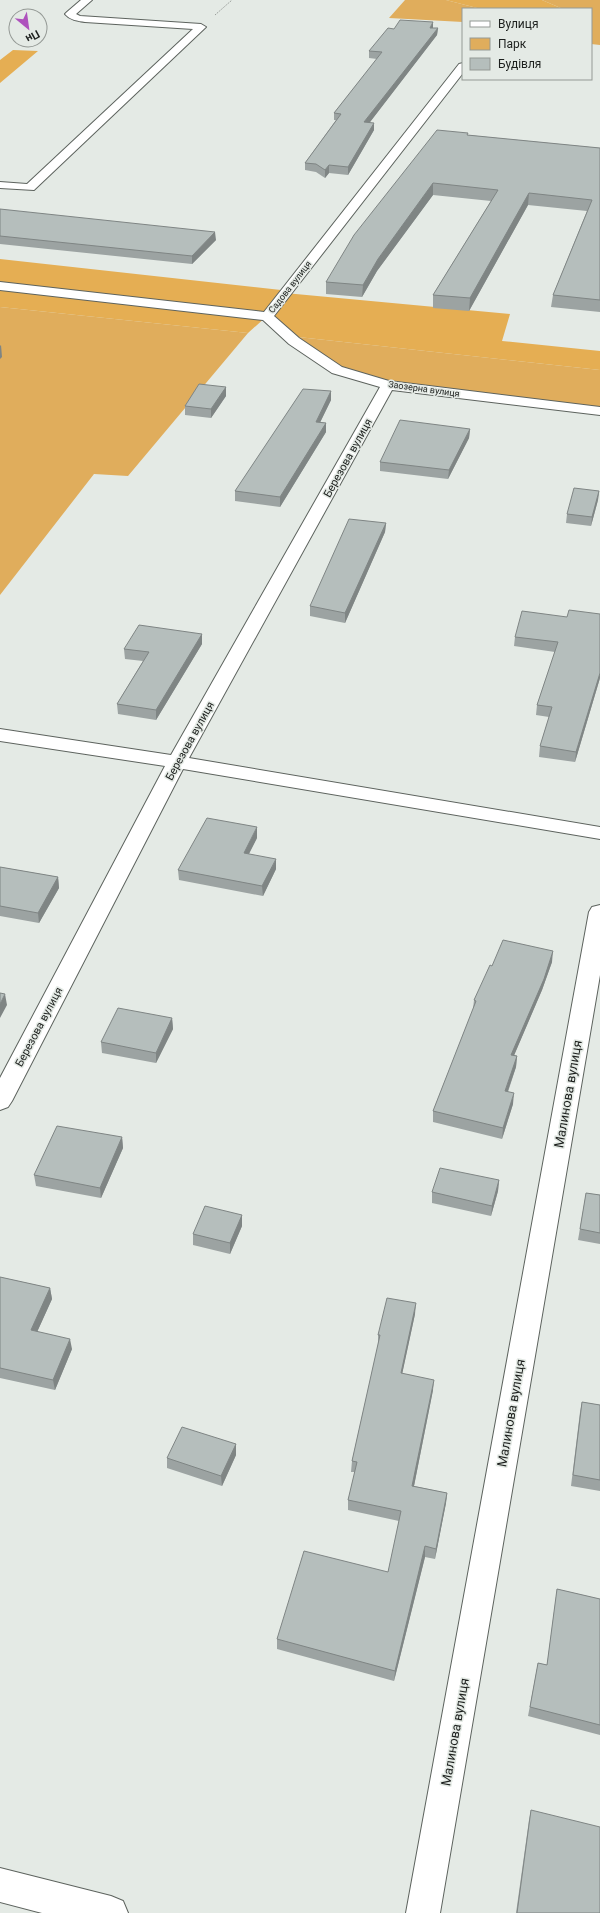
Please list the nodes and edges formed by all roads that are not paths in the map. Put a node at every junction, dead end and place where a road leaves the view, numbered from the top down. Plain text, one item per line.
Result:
1 (87, 0) edge
2 (462, 67) edge
3 (0, 185) edge
4 (0, 286) edge
5 (267, 316) junction
6 (388, 385) junction
7 (600, 411) edge
8 (0, 735) edge
9 (177, 762) junction
10 (600, 833) edge
11 (600, 912) edge
12 (0, 1101) edge
13 (0, 1886) edge
14 (111, 1913) edge
15 (423, 1913) edge

1 - 3 street
2 - 5 street, Садова вулиця
4 - 5 street, Садова вулиця
5 - 6 street, Заозерна вулиця
6 - 7 street, Заозерна вулиця
6 - 9 street, Березова вулиця
8 - 9 street
9 - 10 street
9 - 12 street, Березова вулиця
11 - 15 street, Малинова вулиця
13 - 14 street

